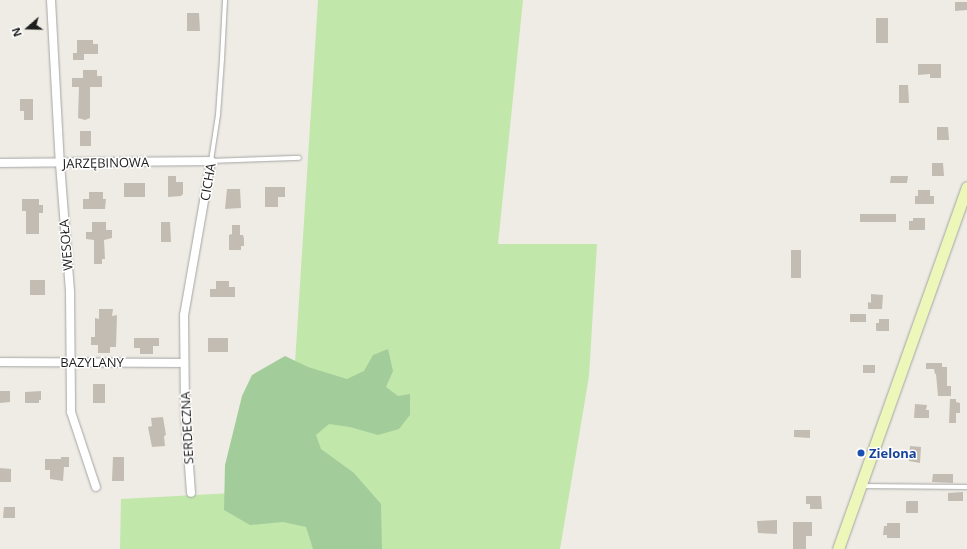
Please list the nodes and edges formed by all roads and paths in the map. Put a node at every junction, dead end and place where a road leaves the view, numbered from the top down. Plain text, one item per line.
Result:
1 (51, 0) edge
2 (224, 0) edge
3 (299, 158) dead end
4 (211, 161) junction
5 (0, 163) edge
6 (60, 164) junction
7 (967, 187) edge
8 (0, 362) edge
9 (71, 362) junction
10 (184, 363) junction
11 (860, 486) junction
12 (96, 487) dead end
13 (967, 487) edge
14 (191, 493) dead end
15 (838, 549) edge

1 - 6 street, WESOŁA
2 - 4 lane, CICHA
3 - 4 lane
4 - 6 street, JARZĘBINOWA
4 - 10 street, CICHA
5 - 6 street, JARZĘBINOWA
6 - 9 street, WESOŁA
7 - 11 street
8 - 9 street, BAZYLANY
9 - 10 street, BAZYLANY
9 - 12 street, WESOŁA
10 - 14 street, SERDECZNA
11 - 13 lane
11 - 15 street

